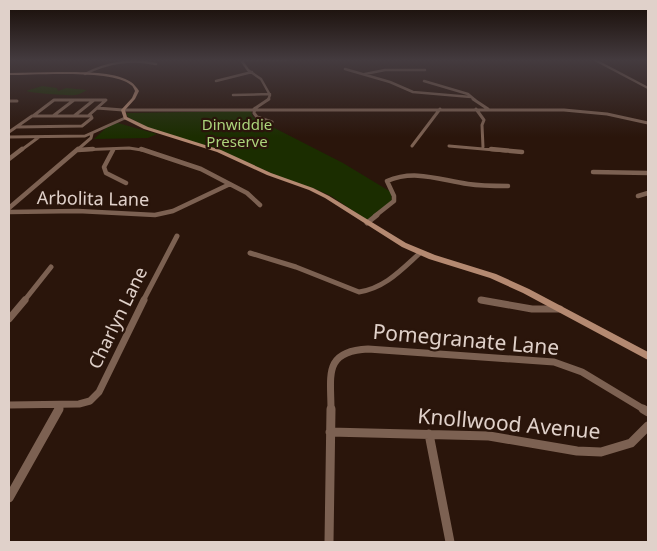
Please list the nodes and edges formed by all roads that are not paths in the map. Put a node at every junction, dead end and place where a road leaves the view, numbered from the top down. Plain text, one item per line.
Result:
1 (135, 86) edge
2 (264, 86) edge
3 (399, 86) edge
4 (439, 86) edge
5 (270, 94) junction
6 (233, 95) dead end
7 (471, 97) junction
8 (74, 100) junction
9 (94, 100) junction
10 (9, 101) edge
11 (17, 101) dead end
12 (97, 108) junction
13 (254, 109) junction
14 (440, 109) junction
15 (476, 109) junction
16 (490, 109) junction
17 (123, 110) junction
18 (32, 116) junction
19 (53, 116) junction
20 (74, 116) junction
21 (88, 116) junction
22 (125, 118) junction
23 (272, 122) dead end
24 (648, 123) edge
25 (17, 126) junction
26 (82, 126) junction
27 (49, 127) junction
28 (9, 132) edge
29 (74, 133) dead end
30 (92, 134) junction
31 (32, 136) junction
32 (39, 136) junction
33 (9, 137) edge
34 (412, 146) dead end
35 (449, 146) dead end
36 (483, 148) junction
37 (78, 150) junction
38 (113, 150) junction
39 (522, 152) dead end
40 (9, 159) edge
41 (593, 172) dead end
42 (648, 173) edge
43 (126, 182) dead end
44 (230, 184) junction
45 (508, 186) dead end
46 (648, 194) edge
47 (638, 196) dead end
48 (260, 205) dead end
49 (9, 210) edge
50 (368, 223) junction
51 (177, 236) dead end
52 (420, 253) junction
53 (250, 254) dead end
54 (51, 267) dead end
55 (481, 300) dead end
56 (560, 308) junction
57 (9, 319) edge
58 (648, 356) edge
59 (9, 405) edge
60 (61, 405) junction
61 (648, 412) edge
62 (648, 426) edge
63 (330, 432) junction
64 (429, 434) junction
65 (9, 498) edge
66 (329, 542) edge
67 (450, 542) edge

1 - 17 main road
2 - 5 street
3 - 7 street
4 - 7 street
5 - 6 street
5 - 13 street
7 - 16 street
8 - 9 street
8 - 18 street
8 - 19 street
9 - 12 street
9 - 20 street
10 - 11 street
12 - 17 street
12 - 21 street
13 - 14 street
13 - 17 street
13 - 23 street
14 - 15 street
14 - 34 street
15 - 16 street
15 - 36 street
16 - 24 street
17 - 22 main road
18 - 19 street
18 - 25 street
19 - 20 street
20 - 21 street
21 - 26 street
22 - 30 street
22 - 50 main road
25 - 27 street
25 - 28 street
26 - 27 street
26 - 29 street
27 - 31 street
27 - 32 street
30 - 32 street
30 - 37 street
31 - 32 street
31 - 33 street
32 - 40 street
35 - 36 street
36 - 39 street
37 - 38 street
37 - 49 street
38 - 43 street
38 - 44 street
41 - 42 street
44 - 48 street
44 - 49 street, Arbolita Lane
45 - 50 street
46 - 47 street
50 - 52 main road
51 - 60 street, Charlyn Lane
52 - 53 street
52 - 56 main road
54 - 57 street
55 - 56 street
56 - 58 main road
59 - 60 street
60 - 65 street
61 - 63 street, Pomegranate Lane
62 - 64 street, Knollwood Avenue
63 - 64 street, Knollwood Avenue
63 - 66 street, Pomegranate Lane
64 - 67 street

